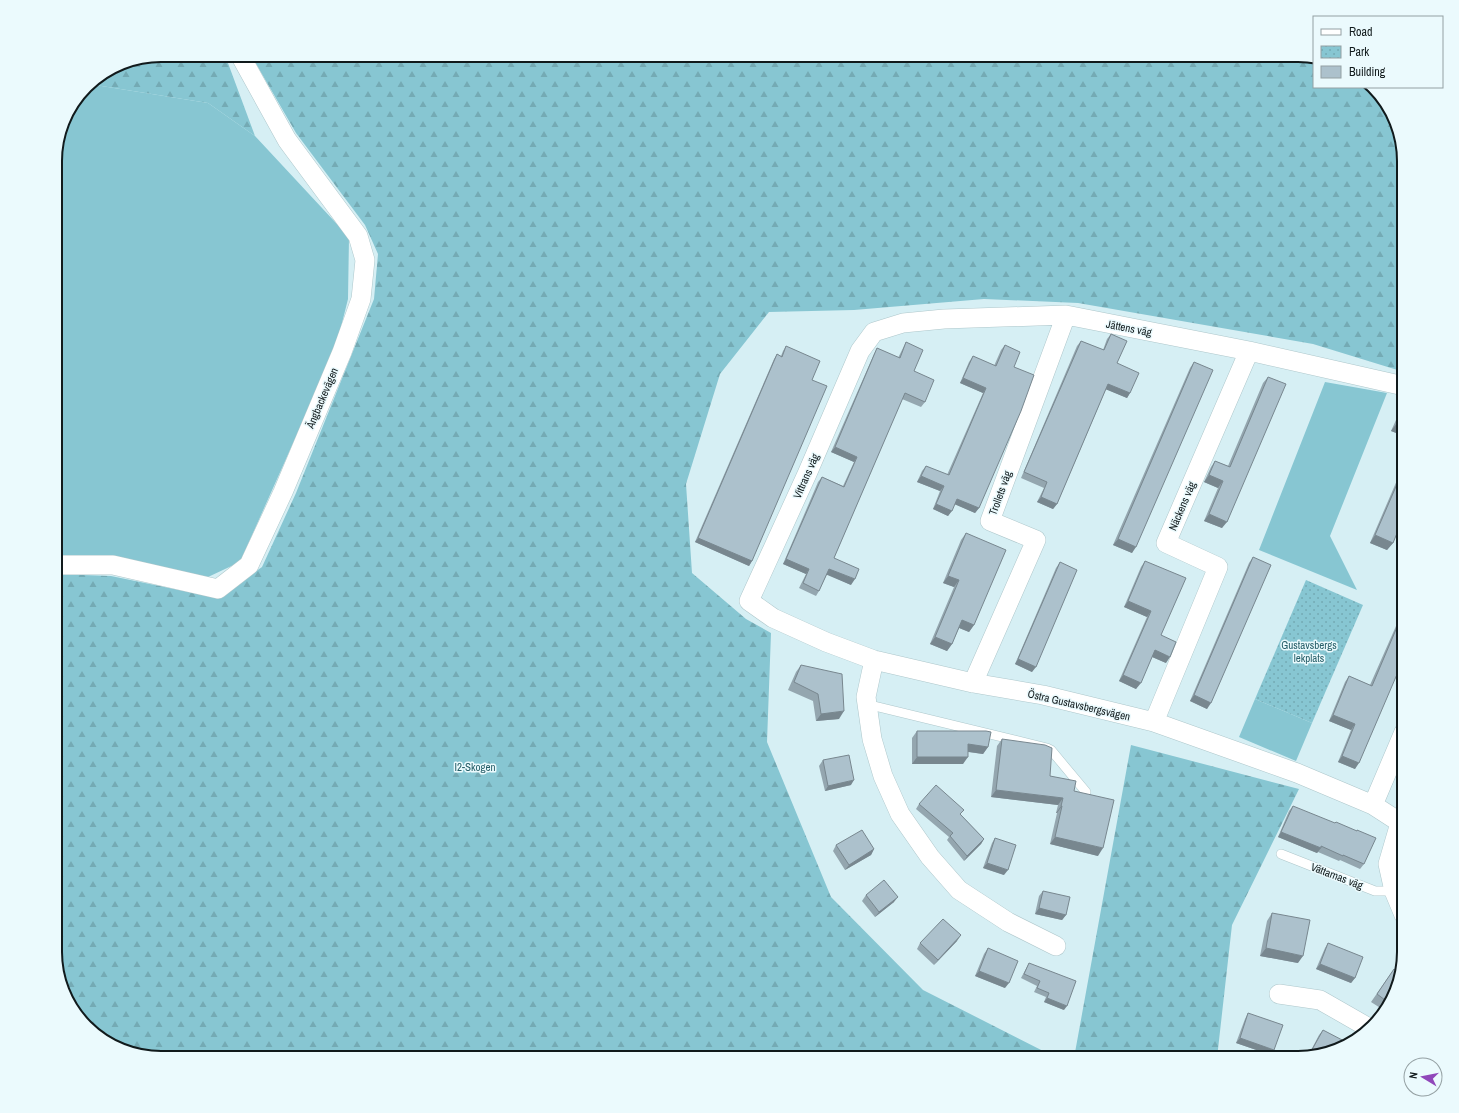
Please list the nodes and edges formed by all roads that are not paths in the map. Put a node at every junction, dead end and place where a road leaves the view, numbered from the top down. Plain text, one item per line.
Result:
1 (244, 62) edge
2 (1066, 316) junction
3 (860, 351) joint
4 (1249, 351) junction
5 (1397, 384) edge
6 (62, 565) edge
7 (749, 601) joint
8 (874, 660) junction
9 (973, 683) junction
10 (866, 704) junction
11 (1154, 722) junction
12 (1397, 748) edge
13 (1086, 792) edge
14 (1373, 805) junction
15 (1397, 821) edge
16 (1397, 838) edge
17 (1281, 854) dead end
18 (1394, 891) junction
19 (1397, 898) edge
20 (1056, 946) dead end
21 (1280, 994) dead end
22 (1364, 1025) edge

1 - 6 street, Ängbackevägen
2 - 3 street, Jättens väg
2 - 4 street, Jättens väg
2 - 9 street, Trollets väg
3 - 7 street, Vittrans väg
4 - 5 street, Jättens väg
4 - 11 street, Näckens väg
7 - 8 street, Östra Gustavsbergsvägen
8 - 9 street, Östra Gustavsbergsvägen
8 - 10 street
9 - 11 street, Östra Gustavsbergsvägen
10 - 13 lane
10 - 20 street
11 - 14 street, Östra Gustavsbergsvägen
12 - 14 street
14 - 15 street, Östra Gustavsbergsvägen
16 - 18 street
17 - 18 lane, Vättarnas väg
18 - 19 street
21 - 22 street

